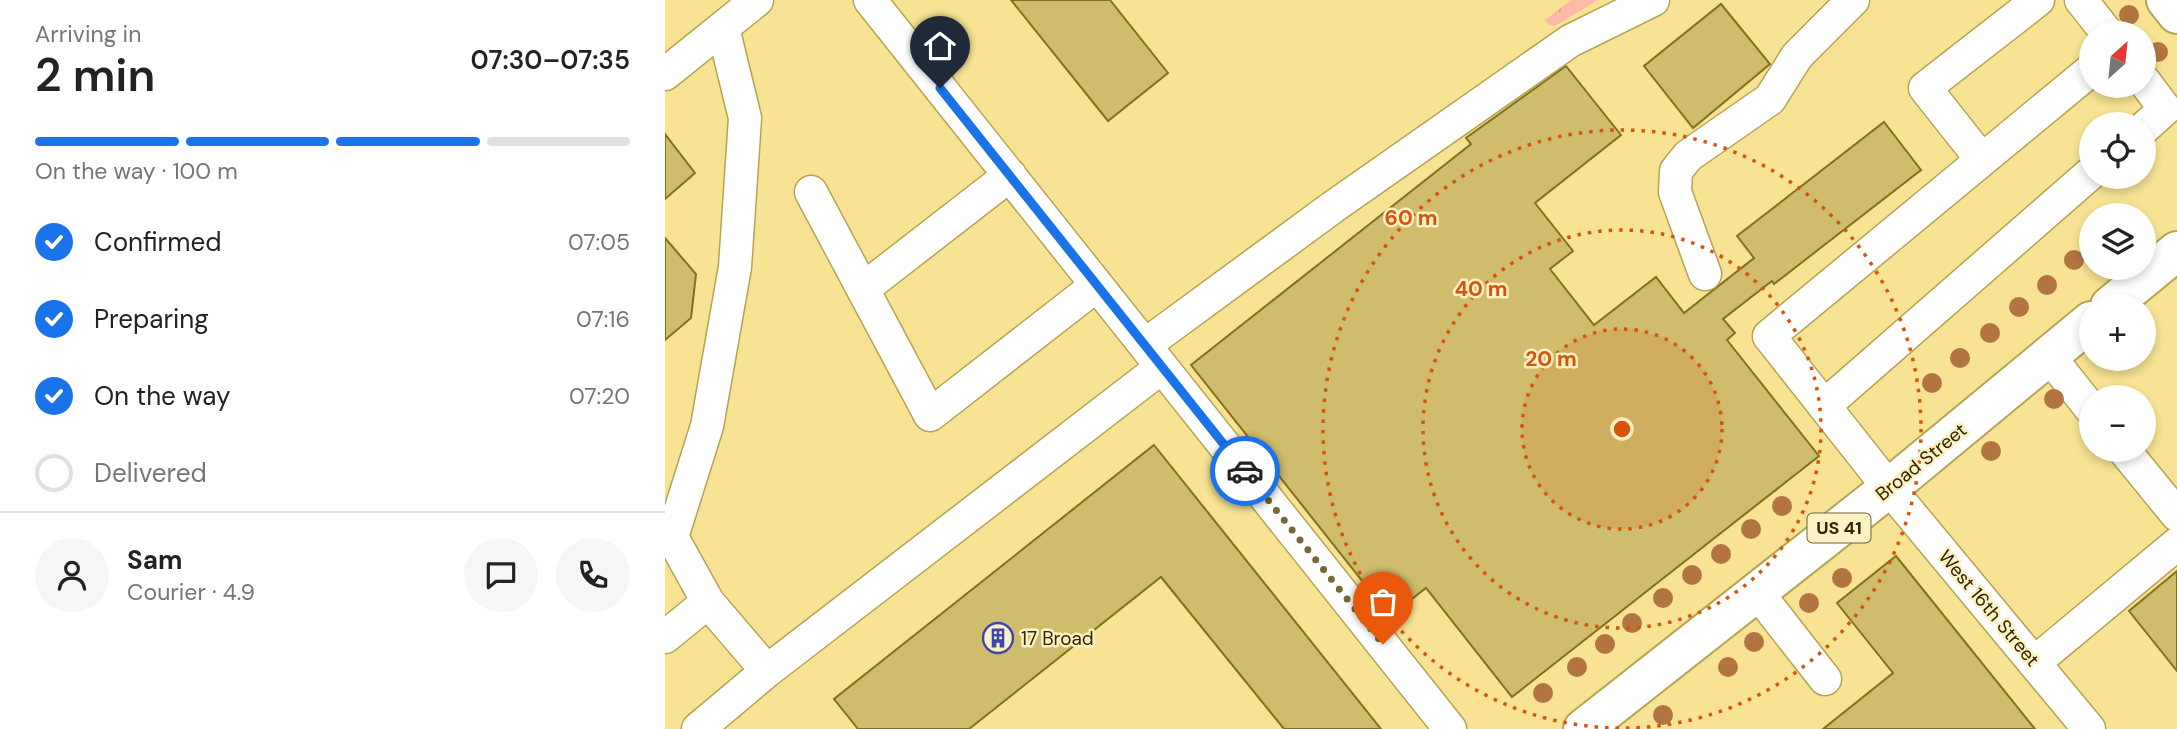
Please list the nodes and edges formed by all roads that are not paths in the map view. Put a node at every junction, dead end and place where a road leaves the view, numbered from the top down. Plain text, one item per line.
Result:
1 (757, 0) edge
2 (870, 0) edge
3 (1653, 0) edge
4 (1853, 0) edge
5 (2038, 0) edge
6 (2081, 0) edge
7 (2166, 0) edge
8 (2177, 14) edge
9 (2098, 21) edge
10 (723, 28) junction
11 (665, 74) edge
12 (2079, 80) edge
13 (2156, 97) edge
14 (2156, 117) edge
15 (1982, 160) junction
16 (1010, 175) junction
17 (2079, 183) edge
18 (811, 192) dead end
19 (2177, 251) edge
20 (1705, 274) dead end
21 (1097, 285) junction
22 (863, 289) junction
23 (2125, 294) edge
24 (2079, 331) edge
25 (1154, 356) junction
26 (2049, 356) junction
27 (2079, 394) edge
28 (1824, 406) junction
29 (2134, 462) edge
30 (1889, 488) junction
31 (2177, 515) edge
32 (669, 532) edge
33 (2177, 544) edge
34 (1757, 592) junction
35 (708, 602) junction
36 (665, 637) edge
37 (2034, 663) junction
38 (767, 671) junction
39 (1825, 679) dead end
40 (698, 729) edge
41 (1450, 729) edge
42 (1583, 729) edge
43 (2089, 729) edge

1 - 10 street
2 - 16 street
3 - 25 street
4 - 20 street
5 - 15 street
6 - 9 street
7 - 8 main road
10 - 11 street
10 - 32 street
12 - 15 street
13 - 14 street
15 - 28 street, West 16th Street
16 - 21 street
16 - 22 street
17 - 28 street
18 - 22 street
19 - 23 main road
21 - 22 street
21 - 25 street
24 - 26 main road, Broad Street / US 41
25 - 38 street
25 - 41 street
26 - 27 street
26 - 30 main road, Broad Street / US 41
28 - 30 street, West 16th Street
29 - 31 street
30 - 34 main road, Broad Street / US 41
30 - 37 street, West 16th Street
32 - 35 street
33 - 37 street
34 - 39 street
34 - 42 main road, Broad Street / US 41
35 - 36 street
35 - 38 street
37 - 43 street, West 16th Street
38 - 40 street

